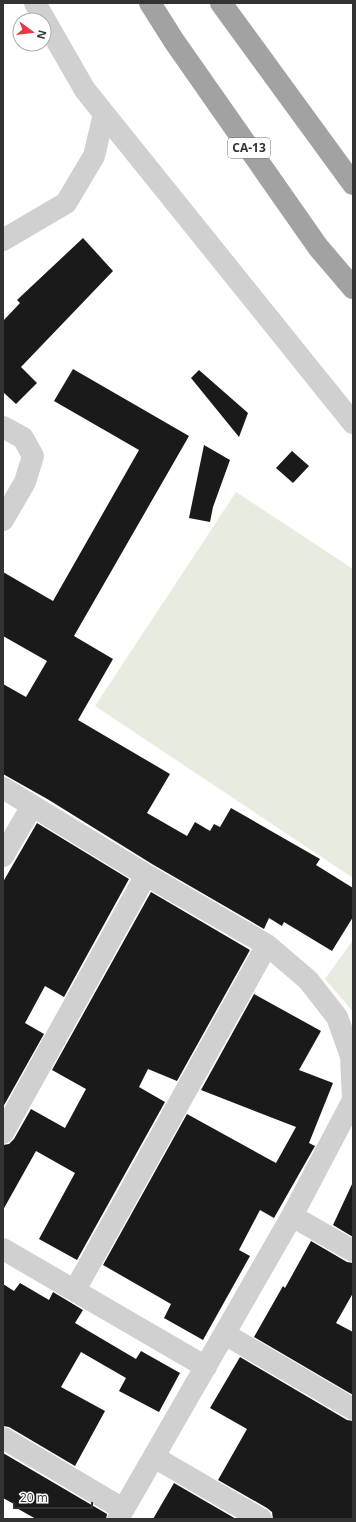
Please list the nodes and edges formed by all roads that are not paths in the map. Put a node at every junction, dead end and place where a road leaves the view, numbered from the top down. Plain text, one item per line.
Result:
1 (35, 3) edge
2 (150, 3) edge
3 (221, 3) edge
4 (104, 114) junction
5 (353, 184) edge
6 (3, 240) edge
7 (353, 288) edge
8 (353, 423) edge
9 (3, 427) edge
10 (3, 520) edge
11 (3, 788) edge
12 (32, 806) junction
13 (3, 856) edge
14 (146, 875) junction
15 (267, 945) junction
16 (353, 1100) edge
17 (3, 1133) edge
18 (292, 1216) junction
19 (3, 1249) edge
20 (353, 1251) edge
21 (75, 1290) junction
22 (224, 1334) junction
23 (206, 1366) junction
24 (353, 1409) edge
25 (3, 1438) edge
26 (154, 1457) junction
27 (120, 1514) edge
28 (261, 1519) edge

1 - 4 street
2 - 7 highway, CA-13
3 - 5 highway
4 - 6 street
4 - 8 street
9 - 10 street
11 - 12 street
12 - 13 street
12 - 14 street
14 - 15 street
14 - 17 street
15 - 16 street
15 - 21 street
16 - 18 street
18 - 20 street
18 - 22 street
19 - 21 street
21 - 23 street
22 - 23 street
22 - 24 street
23 - 26 street
25 - 27 street
26 - 27 street
26 - 28 street

